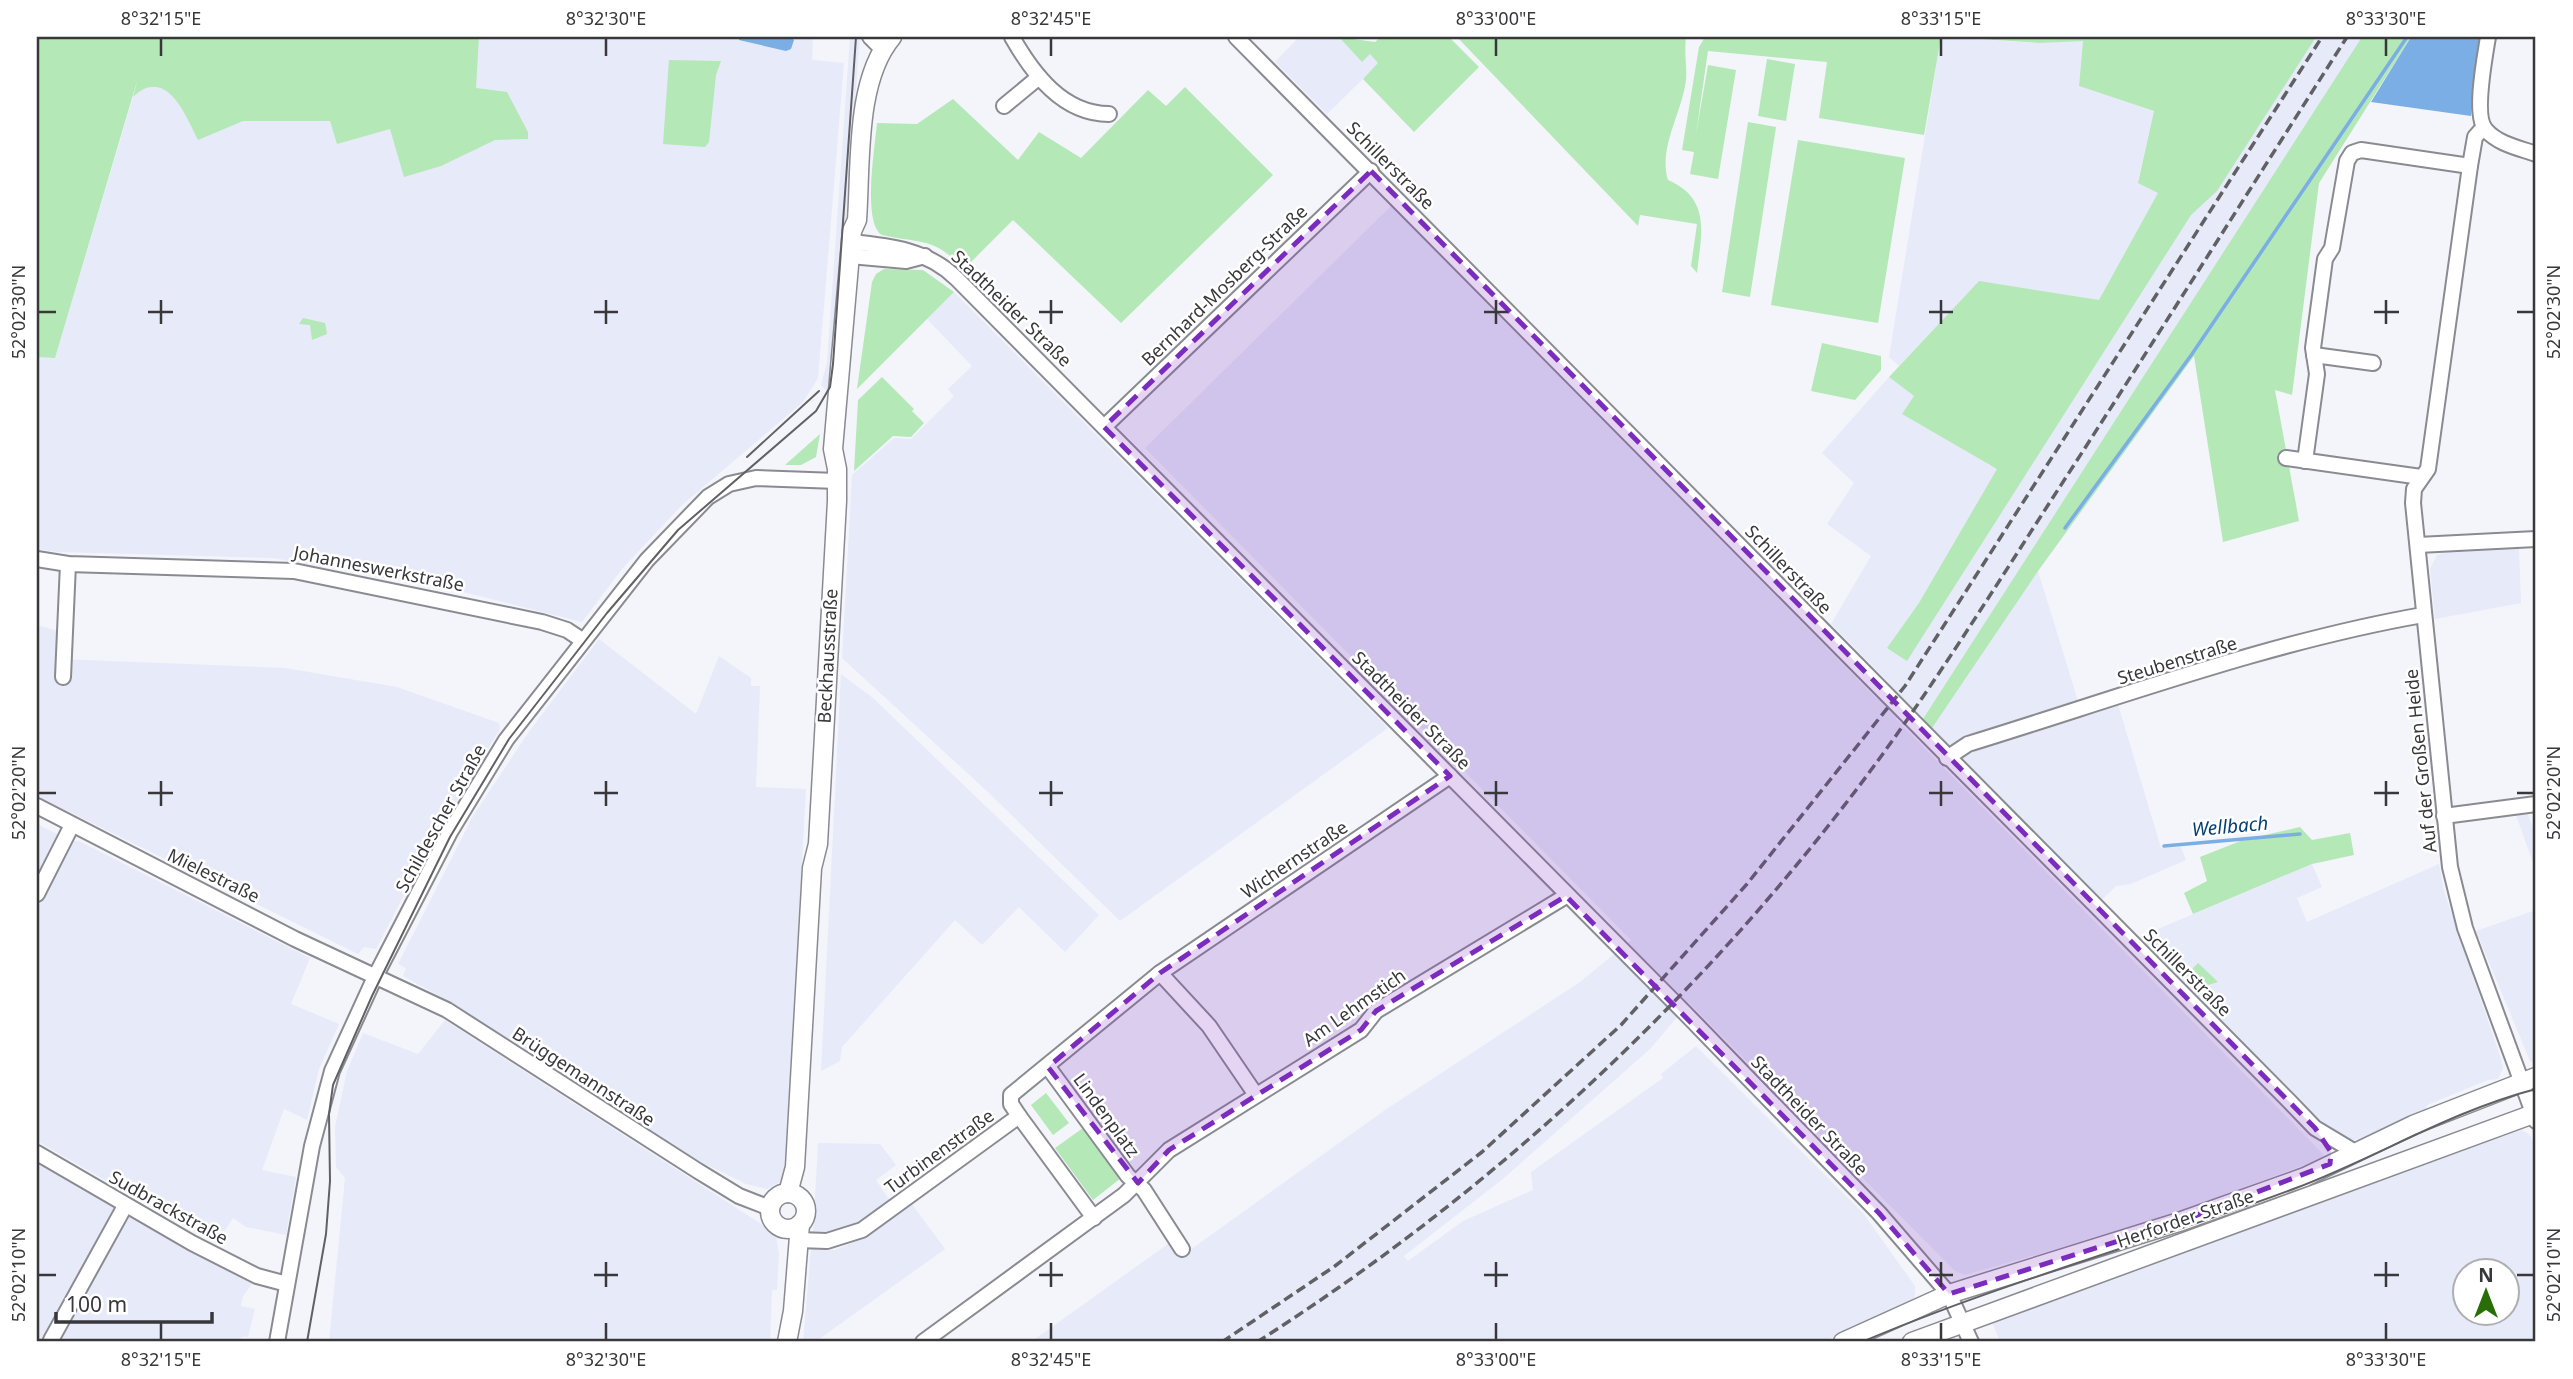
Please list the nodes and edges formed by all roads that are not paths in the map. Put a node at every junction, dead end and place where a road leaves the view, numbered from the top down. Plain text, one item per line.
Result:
1 (1012, 37) edge
2 (1236, 37) edge
3 (2488, 37) edge
4 (882, 41) edge
5 (1038, 77) junction
6 (1004, 106) dead end
7 (1109, 114) dead end
8 (2483, 128) junction
9 (2536, 153) edge
10 (2470, 166) junction
11 (1371, 171) junction
12 (856, 249) junction
13 (2314, 355) junction
14 (2372, 363) dead end
15 (1104, 427) junction
16 (2286, 458) dead end
17 (2305, 461) junction
18 (837, 475) junction
19 (2421, 477) junction
20 (2536, 539) edge
21 (2418, 545) junction
22 (37, 559) edge
23 (68, 564) junction
24 (2423, 615) junction
25 (582, 640) junction
26 (63, 677) dead end
27 (1947, 758) junction
28 (1450, 776) junction
29 (2536, 804) edge
30 (37, 806) edge
31 (2444, 816) junction
32 (72, 825) junction
33 (37, 894) edge
34 (1566, 895) junction
35 (1160, 973) junction
36 (375, 977) junction
37 (1048, 1067) junction
38 (2529, 1079) edge
39 (1256, 1095) junction
40 (1019, 1116) junction
41 (2535, 1116) edge
42 (2315, 1128) junction
43 (2355, 1152) junction
44 (37, 1153) edge
45 (2330, 1164) junction
46 (1138, 1183) junction
47 (794, 1196) junction
48 (125, 1206) junction
49 (770, 1208) junction
50 (1094, 1218) junction
51 (795, 1231) junction
52 (1182, 1249) dead end
53 (288, 1284) junction
54 (1949, 1294) junction
55 (1964, 1324) junction
56 (51, 1340) dead end
57 (787, 1341) edge
58 (276, 1342) edge
59 (923, 1342) edge
60 (1843, 1342) edge
61 (1912, 1342) edge
62 (1971, 1342) edge

1 - 5 street
2 - 11 street, Schillerstraße
3 - 8 street
4 - 12 main road, Beckhausstraße
5 - 6 street
5 - 7 street
8 - 9 street
8 - 10 street, Auf der Großen Heide
10 - 13 street
10 - 19 street, Auf der Großen Heide
11 - 15 street, Bernhard-Mosberg-Straße
11 - 27 street, Schillerstraße
12 - 15 street, Stadtheider Straße
12 - 18 main road, Beckhausstraße
13 - 14 street
13 - 17 street
15 - 28 street, Stadtheider Straße
16 - 17 street
17 - 19 street
18 - 25 street, Schildescher Straße
18 - 47 main road, Beckhausstraße
19 - 21 street, Auf der Großen Heide
20 - 21 street
21 - 24 street, Auf der Großen Heide
22 - 23 street, Johanneswerkstraße
23 - 25 street, Johanneswerkstraße
23 - 26 street
24 - 27 street, Steubenstraße
24 - 31 street, Auf der Großen Heide
25 - 36 street, Schildescher Straße
27 - 42 street, Schillerstraße
28 - 34 street, Stadtheider Straße
28 - 35 street, Wichernstraße
29 - 31 street
30 - 32 street, Mielestraße
31 - 38 street, Auf der Großen Heide
32 - 33 street
32 - 36 street, Mielestraße
34 - 39 street, Am Lehmstich
34 - 54 street, Stadtheider Straße
35 - 37 street, Turbinenstraße
35 - 39 street
36 - 49 street, Brüggemannstraße
36 - 53 street, Schildescher Straße
37 - 40 street, Turbinenstraße
37 - 46 street, Lindenplatz
38 - 41 street, Herforder Straße
38 - 43 main road, Herforder Straße
39 - 46 street, Am Lehmstich
40 - 50 street
40 - 51 street, Turbinenstraße
41 - 55 main road, Herforder Straße
42 - 43 street, Schillerstraße
42 - 45 street, Schillerstraße
43 - 45 main road, Herforder Straße
44 - 48 street, Sudbrackstraße
45 - 54 main road, Herforder Straße
46 - 50 street, Am Lehmstich
46 - 52 street
47 - 49 main road
47 - 51 main road
48 - 53 street, Sudbrackstraße
48 - 56 street
49 - 51 main road
50 - 59 street, Am Lehmstich
51 - 57 main road
53 - 58 street, Schildescher Straße
54 - 55 street, Stadtheider Straße
54 - 60 main road, Herforder Straße
55 - 61 main road, Herforder Straße
55 - 62 street, Stadtheider Straße

